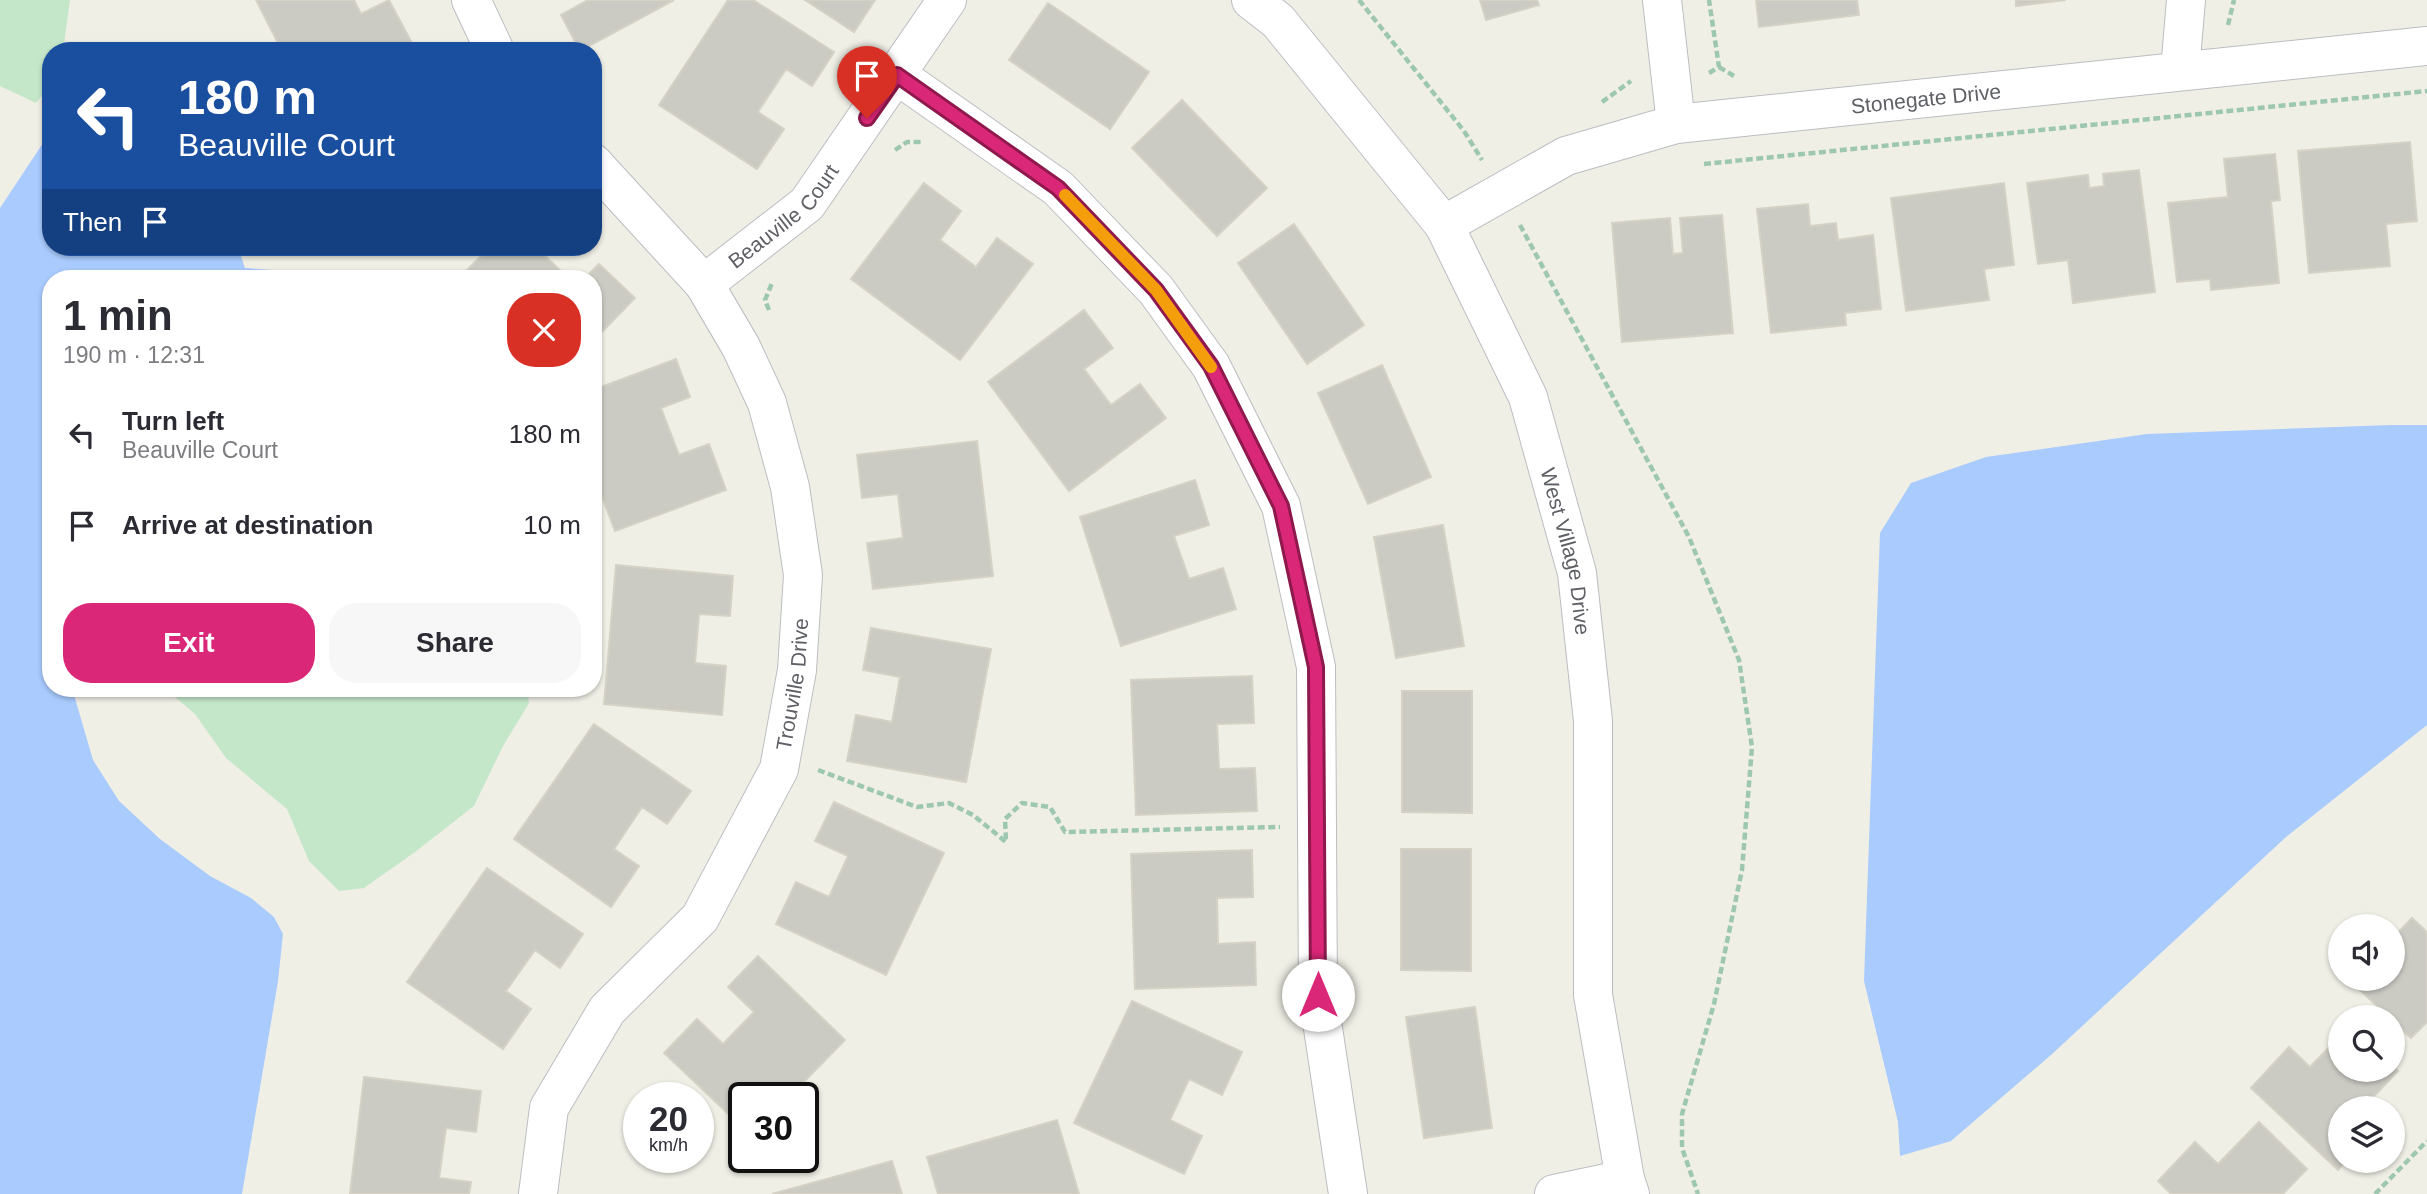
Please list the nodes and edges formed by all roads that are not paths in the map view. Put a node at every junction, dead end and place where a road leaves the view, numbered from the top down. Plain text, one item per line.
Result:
1 (471, 0) edge
2 (947, 0) edge
3 (1251, 0) edge
4 (1662, 0) edge
5 (2186, 0) edge
6 (491, 42) edge
7 (2427, 46) edge
8 (2180, 71) junction
9 (897, 75) junction
10 (1676, 124) junction
11 (602, 173) edge
12 (1444, 225) junction
13 (704, 284) junction
14 (1628, 1186) edge
15 (538, 1194) edge
16 (1348, 1194) edge
17 (1554, 1194) edge

1 - 6 street
2 - 9 street, Beauville Court
3 - 12 street, West Village Drive
4 - 10 street
5 - 8 street
7 - 8 street, Stonegate Drive
8 - 10 street, Stonegate Drive
9 - 13 street, Beauville Court
9 - 16 street
10 - 12 street, Stonegate Drive
11 - 13 street, Trouville Drive
12 - 14 street, West Village Drive
13 - 15 street, Trouville Drive
14 - 17 street

